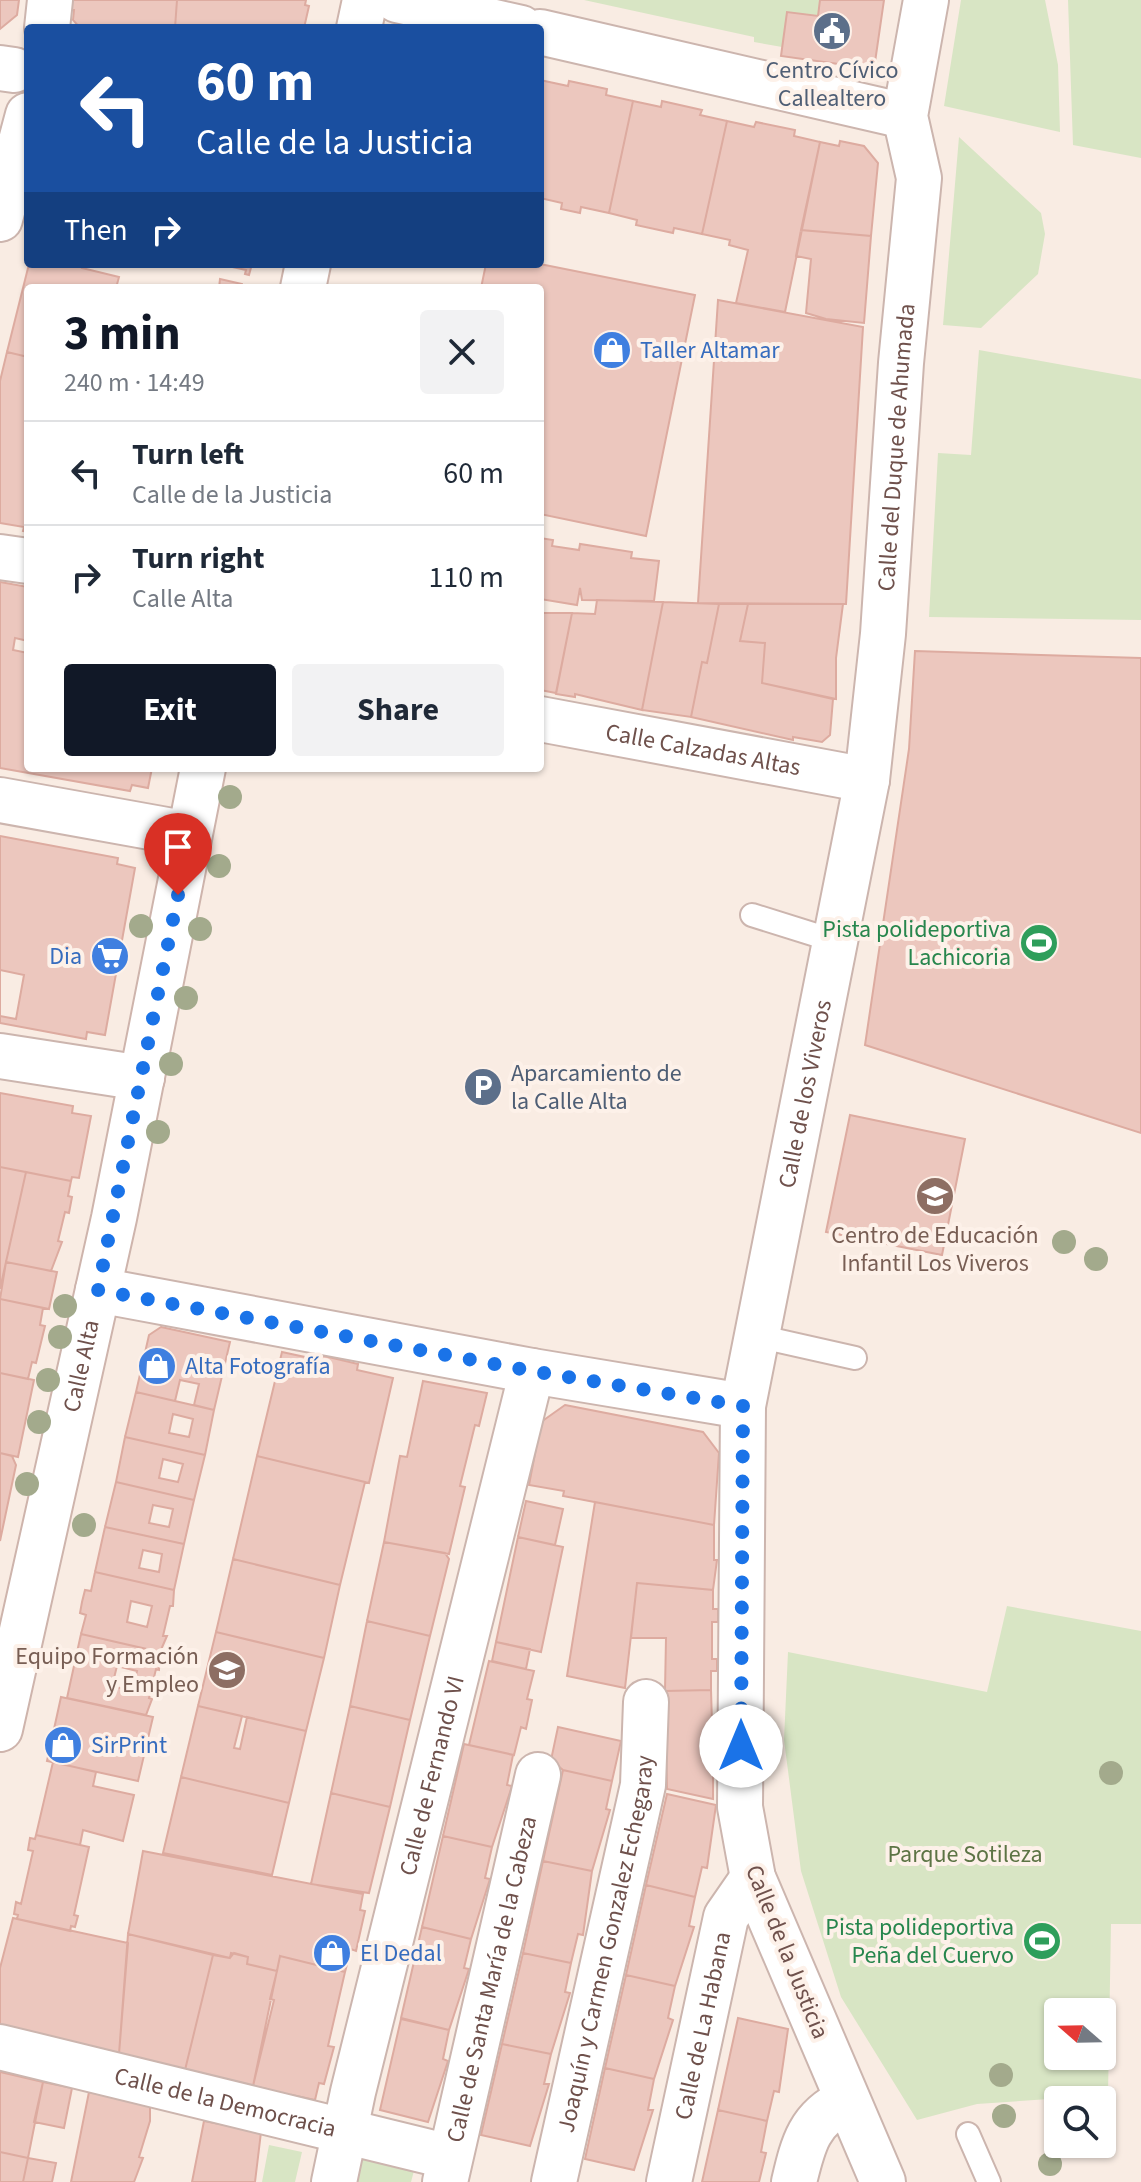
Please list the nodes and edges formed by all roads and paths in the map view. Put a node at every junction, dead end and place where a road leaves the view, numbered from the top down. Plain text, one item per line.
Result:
1 (50, 0) edge
2 (365, 0) edge
3 (397, 0) edge
4 (926, 0) edge
5 (47, 24) edge
6 (360, 24) edge
7 (503, 24) edge
8 (544, 33) edge
9 (905, 116) junction
10 (24, 130) edge
11 (0, 219) edge
12 (0, 557) edge
13 (24, 560) edge
14 (544, 720) edge
15 (202, 772) edge
16 (867, 780) junction
17 (0, 800) edge
18 (189, 834) junction
19 (752, 915) dead end
20 (835, 941) junction
21 (0, 1056) edge
22 (142, 1078) junction
23 (98, 1290) junction
24 (757, 1336) junction
25 (855, 1358) dead end
26 (532, 1371) junction
27 (743, 1406) junction
28 (646, 1702) dead end
29 (3, 1704) edge
30 (538, 1775) dead end
31 (753, 1878) junction
32 (0, 2047) edge
33 (846, 2101) junction
34 (344, 2130) junction
35 (968, 2134) dead end
36 (448, 2169) edge
37 (334, 2182) edge
38 (554, 2182) edge
39 (669, 2182) edge
40 (794, 2182) edge
41 (883, 2182) edge
42 (989, 2182) edge

1 - 5 street
2 - 6 street
3 - 7 street
4 - 9 street
8 - 9 street
9 - 16 street, Calle del Duque de Ahumada
10 - 11 street
12 - 13 street
14 - 16 street, Calle Calzadas Altas
15 - 18 street, Calle Alta
16 - 20 street, Calle de los Viveros
17 - 18 street
18 - 22 street, Calle Alta
19 - 20 lane
20 - 24 street, Calle de los Viveros
21 - 22 street
22 - 23 street, Calle Alta
23 - 26 street
23 - 29 street, Calle Alta
24 - 25 lane
24 - 27 street, Calle de los Viveros
26 - 27 street
26 - 34 street, Calle de Fernando VI
27 - 31 street, Calle de la Justicia
28 - 38 street, Joaquín y Carmen Gonzalez Echegaray
30 - 36 street, Calle de Santa María de la Cabeza
31 - 33 street, Calle de la Justicia
31 - 39 street, Calle de La Habana
32 - 34 street, Calle de la Democracia
33 - 40 street
33 - 41 street, Calle de la Justicia
34 - 36 street, Calle de la Democracia
34 - 37 street, Calle de Fernando VI
35 - 42 lane

